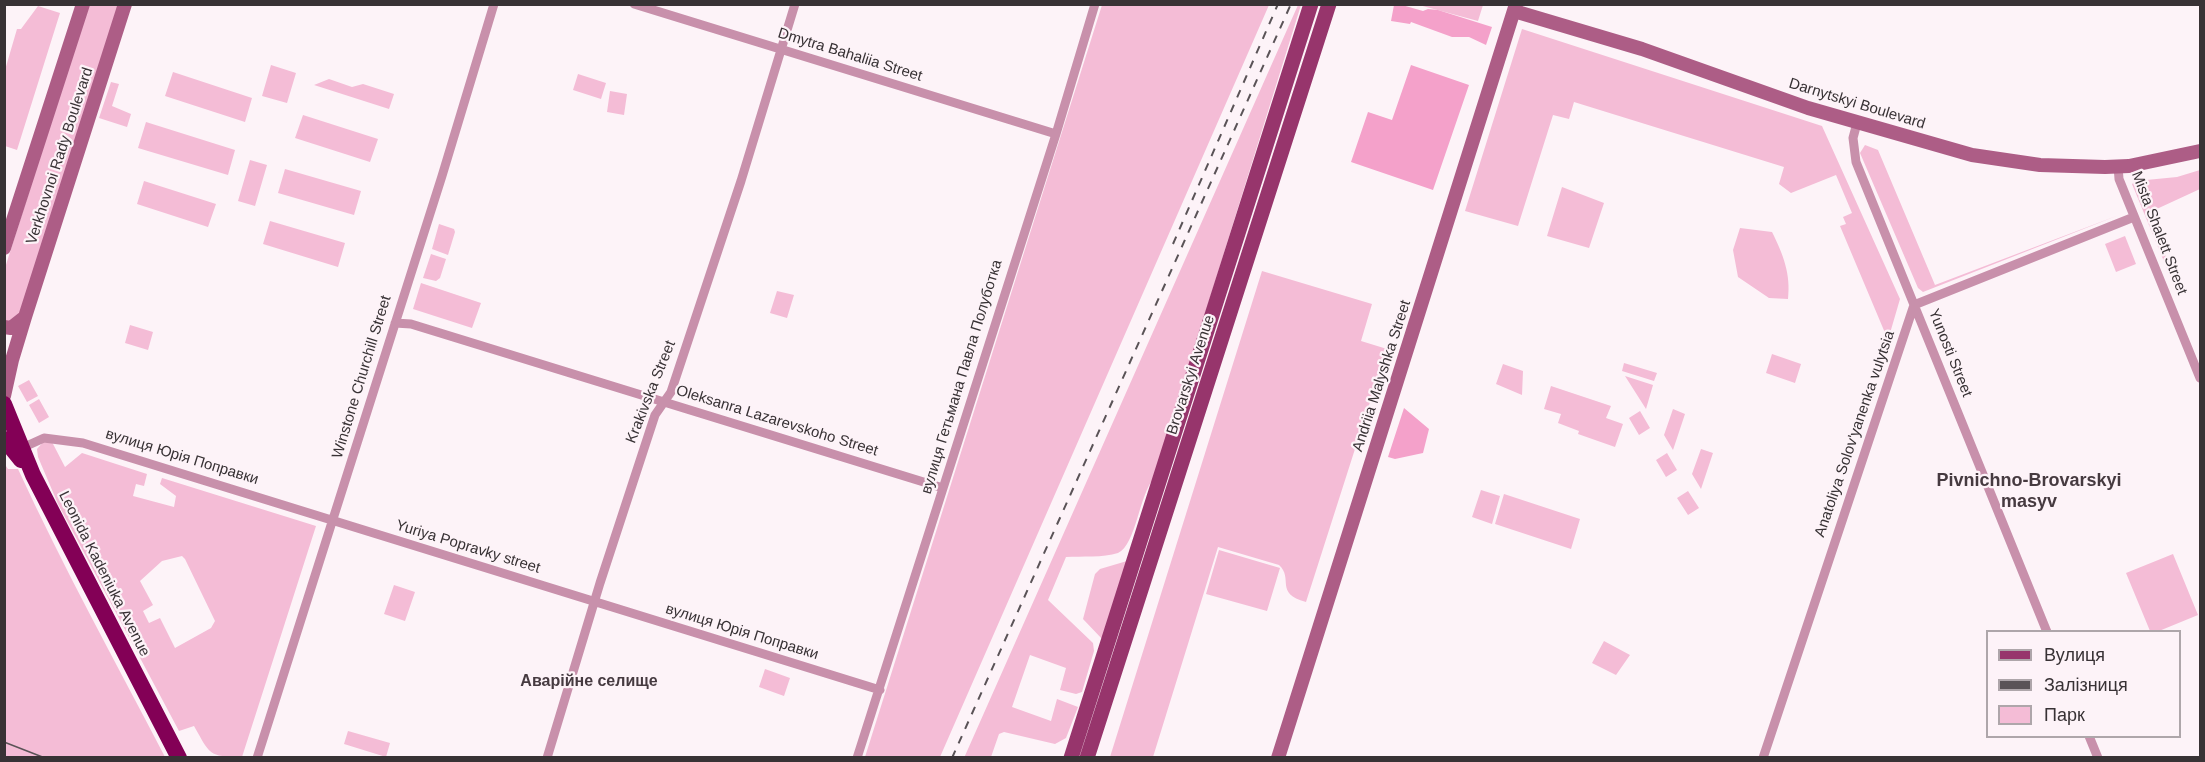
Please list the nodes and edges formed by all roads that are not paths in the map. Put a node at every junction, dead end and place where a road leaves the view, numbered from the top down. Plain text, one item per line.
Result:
1 (84, 4) edge
2 (125, 4) edge
3 (494, 4) edge
4 (634, 4) edge
5 (795, 4) edge
6 (1095, 4) edge
7 (1311, 4) edge
8 (1329, 4) edge
9 (1515, 8) edge
10 (781, 50) junction
11 (1857, 123) junction
12 (1056, 134) junction
13 (2200, 151) edge
14 (2118, 166) junction
15 (2134, 217) junction
16 (4, 248) edge
17 (1914, 305) junction
18 (25, 317) junction
19 (395, 322) junction
20 (4, 327) edge
21 (2200, 378) edge
22 (4, 396) edge
23 (663, 402) junction
24 (4, 404) edge
25 (4, 439) edge
26 (22, 448) junction
27 (33, 475) junction
28 (943, 488) junction
29 (332, 520) junction
30 (595, 602) junction
31 (2046, 630) edge
32 (880, 690) junction
33 (2090, 738) edge
34 (179, 758) edge
35 (257, 758) edge
36 (547, 758) edge
37 (857, 758) edge
38 (1071, 758) edge
39 (1087, 758) edge
40 (1278, 758) edge
41 (1763, 758) edge
42 (2098, 758) edge

1 - 16 street, Verkhovnoi Rady Boulevard
2 - 18 street, Verkhovnoi Rady Boulevard
3 - 19 street, Winstone Churchill Street
4 - 10 street, Dmytra Bahaliia Street
5 - 10 street, Krakivska Street
6 - 12 street, вулиця Гетьмана Павла Полуботка
7 - 38 main road, Brovarskyi Avenue
8 - 39 main road, Brovarskyi Avenue
9 - 11 street, Darnytskyi Boulevard
9 - 40 street, Andriia Malyshka Street
10 - 12 street, Dmytra Bahaliia Street
10 - 23 street, Krakivska Street
11 - 14 street, Darnytskyi Boulevard
11 - 17 street
12 - 28 street, вулиця Гетьмана Павла Полуботка
13 - 14 street, Darnytskyi Boulevard
14 - 15 street, Mista Shalett Street
15 - 17 street, Yunosti Street
15 - 21 street, Mista Shalett Street
17 - 31 street, Yunosti Street
17 - 41 street, Anatoliya Solov'yanenka vulytsia
18 - 20 street
18 - 22 street, Verkhovnoi Rady Boulevard
19 - 23 street, Oleksanra Lazarevskoho Street
19 - 29 street, Winstone Churchill Street
23 - 28 street, Oleksanra Lazarevskoho Street
23 - 30 street, Krakivska Street
24 - 26 highway, Leonida Kadeniuka Avenue
25 - 27 highway
26 - 27 highway, Leonida Kadeniuka Avenue
26 - 29 street, вулиця Юрія Поправки
27 - 34 highway, Leonida Kadeniuka Avenue
28 - 32 street, вулиця Гетьмана Павла Полуботка
29 - 30 street, Yuriya Popravky street
29 - 35 street, Winstone Churchill Street
30 - 32 street, вулиця Юрія Поправки
30 - 36 street, Krakivska Street
32 - 37 street, вулиця Гетьмана Павла Полуботка
33 - 42 street

